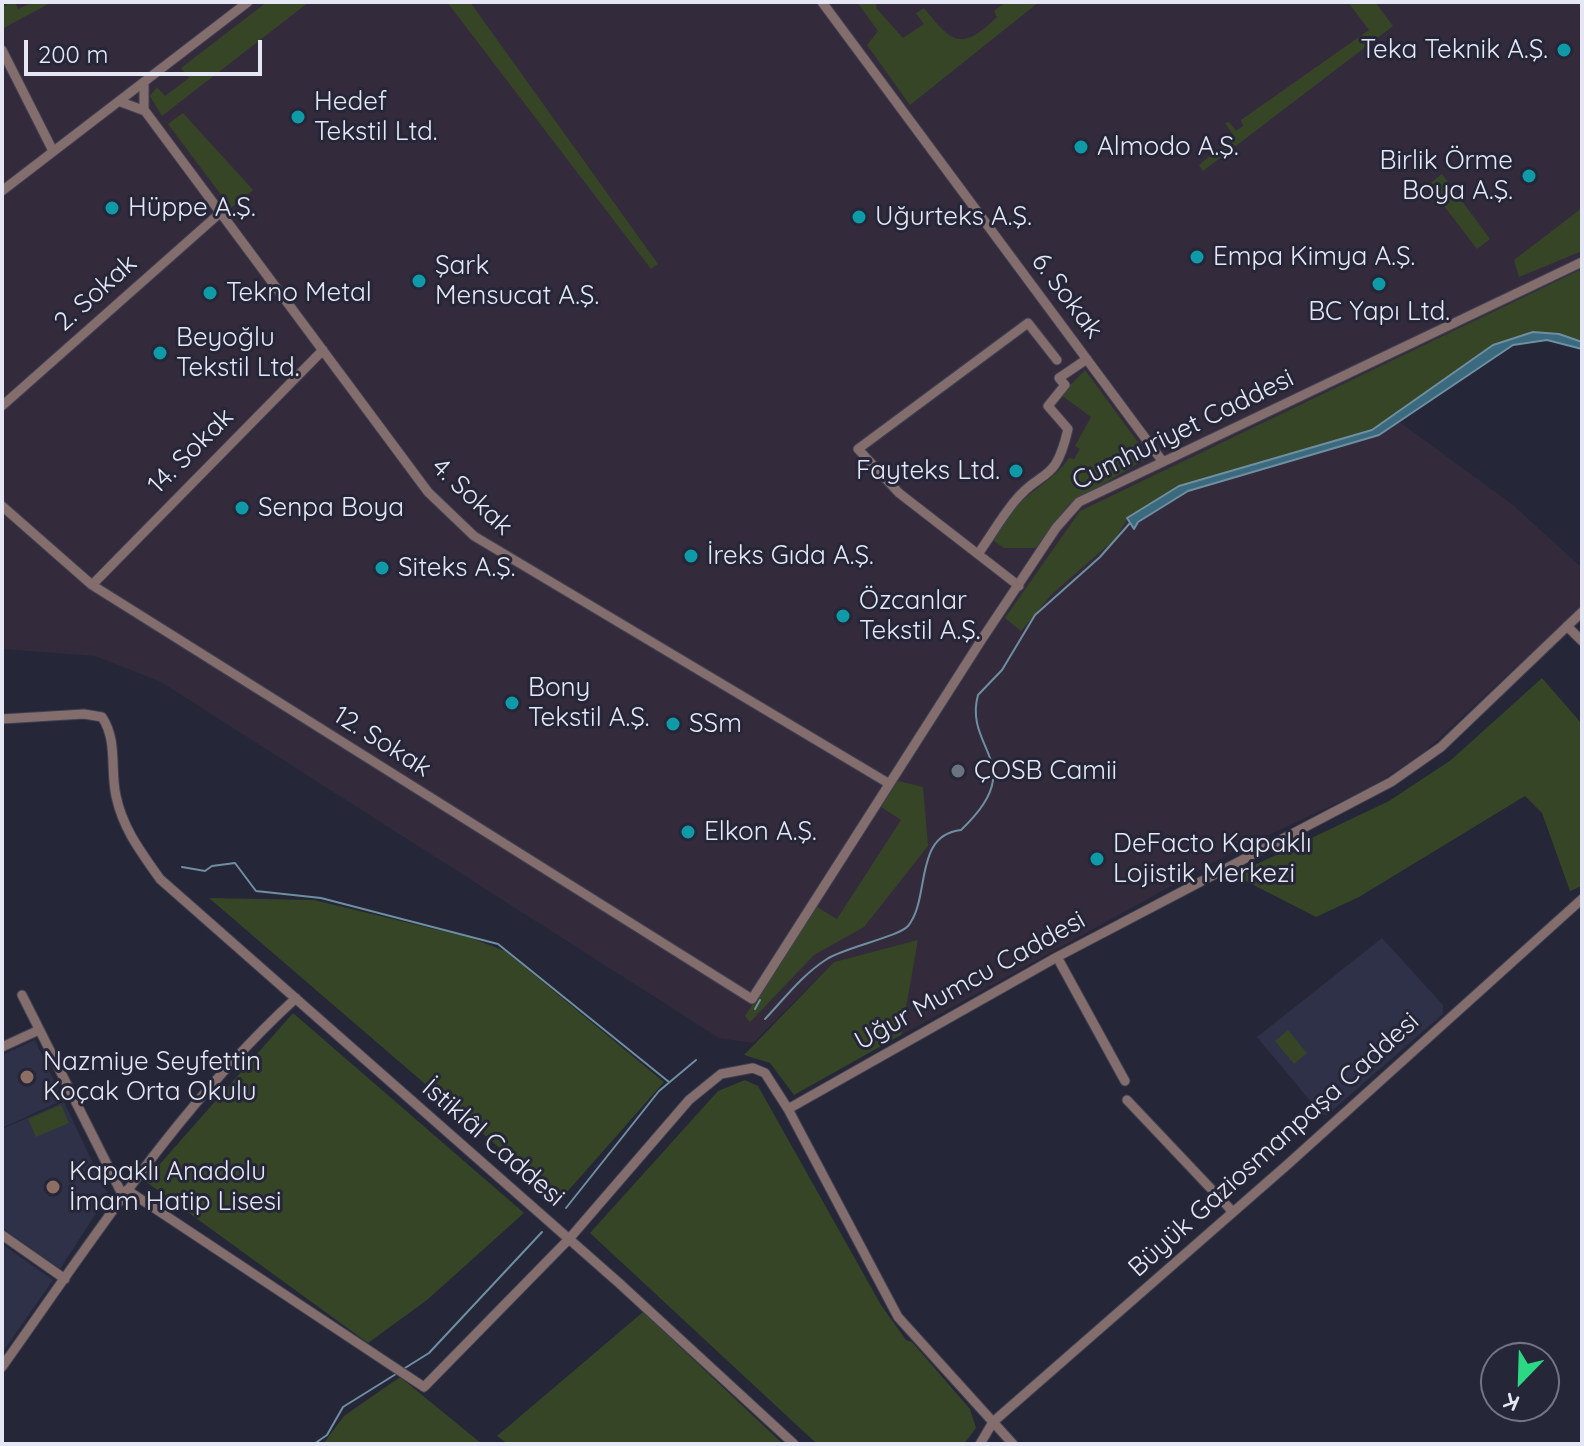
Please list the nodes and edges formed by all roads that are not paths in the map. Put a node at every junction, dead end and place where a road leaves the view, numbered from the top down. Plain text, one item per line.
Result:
1 (248, 2) edge
2 (822, 2) edge
3 (2, 50) edge
4 (144, 84) junction
5 (121, 102) junction
6 (144, 110) junction
7 (53, 151) junction
8 (2, 191) edge
9 (220, 213) junction
10 (1582, 262) edge
11 (323, 350) junction
12 (1087, 359) junction
13 (1057, 360) dead end
14 (2, 406) edge
15 (1163, 462) junction
16 (2, 506) edge
17 (978, 554) junction
18 (92, 585) junction
19 (1019, 586) junction
20 (1582, 612) edge
21 (1567, 626) junction
22 (1582, 641) edge
23 (2, 719) edge
24 (888, 783) junction
25 (1582, 899) edge
26 (1057, 957) junction
27 (22, 995) dead end
28 (296, 998) junction
29 (752, 999) joint
30 (39, 1030) junction
31 (2, 1047) edge
32 (1125, 1081) dead end
33 (1127, 1100) dead end
34 (788, 1109) junction
35 (125, 1193) junction
36 (1233, 1212) junction
37 (2, 1235) edge
38 (569, 1239) junction
39 (65, 1279) junction
40 (2, 1367) edge
41 (993, 1422) junction
42 (794, 1444) edge
43 (980, 1444) edge
44 (1013, 1444) edge

1 - 4 street
2 - 12 street, 6. Sokak
3 - 7 street
4 - 5 street
4 - 6 street
5 - 6 street
5 - 7 street
6 - 9 street, 4. Sokak
7 - 8 street
9 - 11 street, 4. Sokak
9 - 14 street, 2. Sokak
10 - 15 street, Cumhuriyet Caddesi
11 - 18 street, 14. Sokak
11 - 24 street, 4. Sokak
12 - 15 street, 6. Sokak
12 - 17 street
13 - 17 street
15 - 19 street, Cumhuriyet Caddesi
16 - 18 street, 12. Sokak
17 - 19 street
18 - 29 street, 12. Sokak
19 - 24 street, Cumhuriyet Caddesi
20 - 21 street, Uğur Mumcu Caddesi
21 - 22 street
21 - 26 street, Uğur Mumcu Caddesi
23 - 28 street, İstiklâl Caddesi
24 - 29 street, Cumhuriyet Caddesi
25 - 36 street, Büyük Gaziosmanpaşa Caddesi
26 - 32 street
26 - 34 street, Uğur Mumcu Caddesi
27 - 30 street
28 - 35 street
28 - 38 street, İstiklâl Caddesi
30 - 31 street
30 - 35 street
33 - 36 street
34 - 38 street
34 - 41 street
35 - 38 street
35 - 39 street
36 - 41 street, Büyük Gaziosmanpaşa Caddesi
37 - 39 street
38 - 42 street, İstiklâl Caddesi
39 - 40 street
41 - 43 street
41 - 44 street

